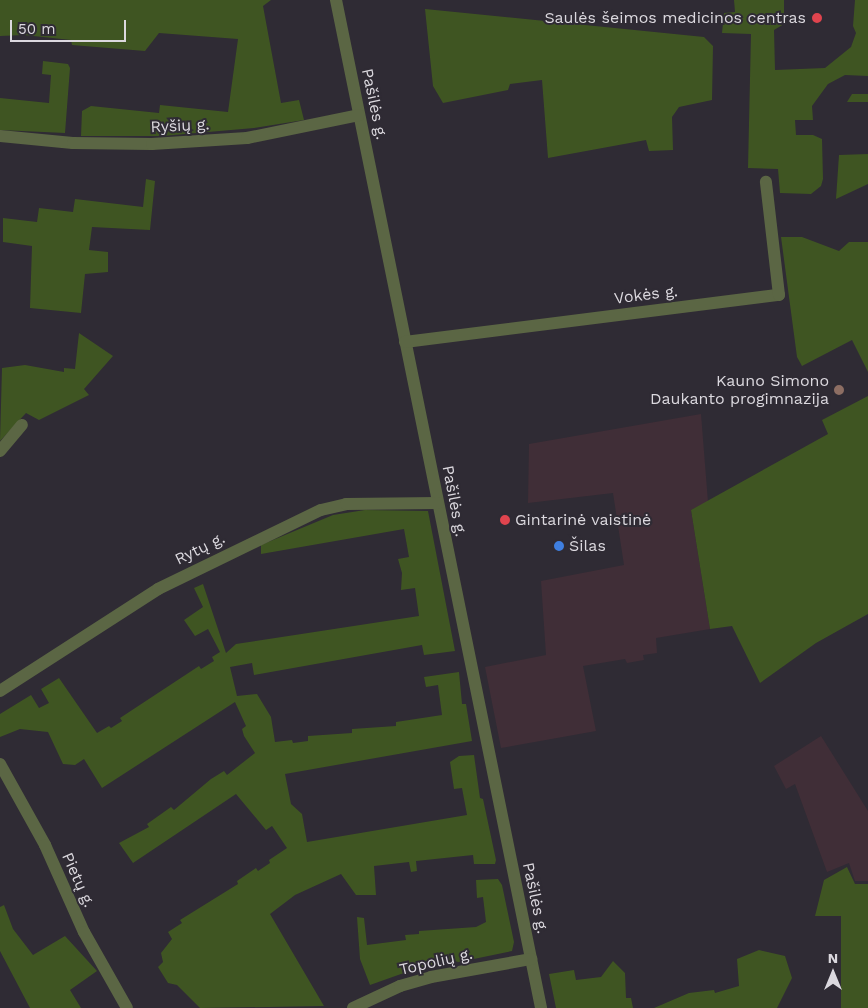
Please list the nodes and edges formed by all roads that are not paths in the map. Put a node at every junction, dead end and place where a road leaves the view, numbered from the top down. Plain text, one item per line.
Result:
1 (336, 0) edge
2 (359, 115) junction
3 (0, 136) edge
4 (766, 182) dead end
5 (405, 342) junction
6 (22, 425) dead end
7 (0, 451) edge
8 (438, 503) junction
9 (0, 691) edge
10 (0, 764) edge
11 (531, 959) junction
12 (128, 1008) edge
13 (353, 1008) edge
14 (541, 1008) edge

1 - 2 street, Pašilės g.
2 - 3 street, Ryšių g.
2 - 5 street, Pašilės g.
4 - 5 street, Vokės g.
5 - 8 street, Pašilės g.
6 - 7 street
8 - 9 street, Rytų g.
8 - 11 street, Pašilės g.
10 - 12 street, Pietų g.
11 - 13 street, Topolių g.
11 - 14 street, Pašilės g.

